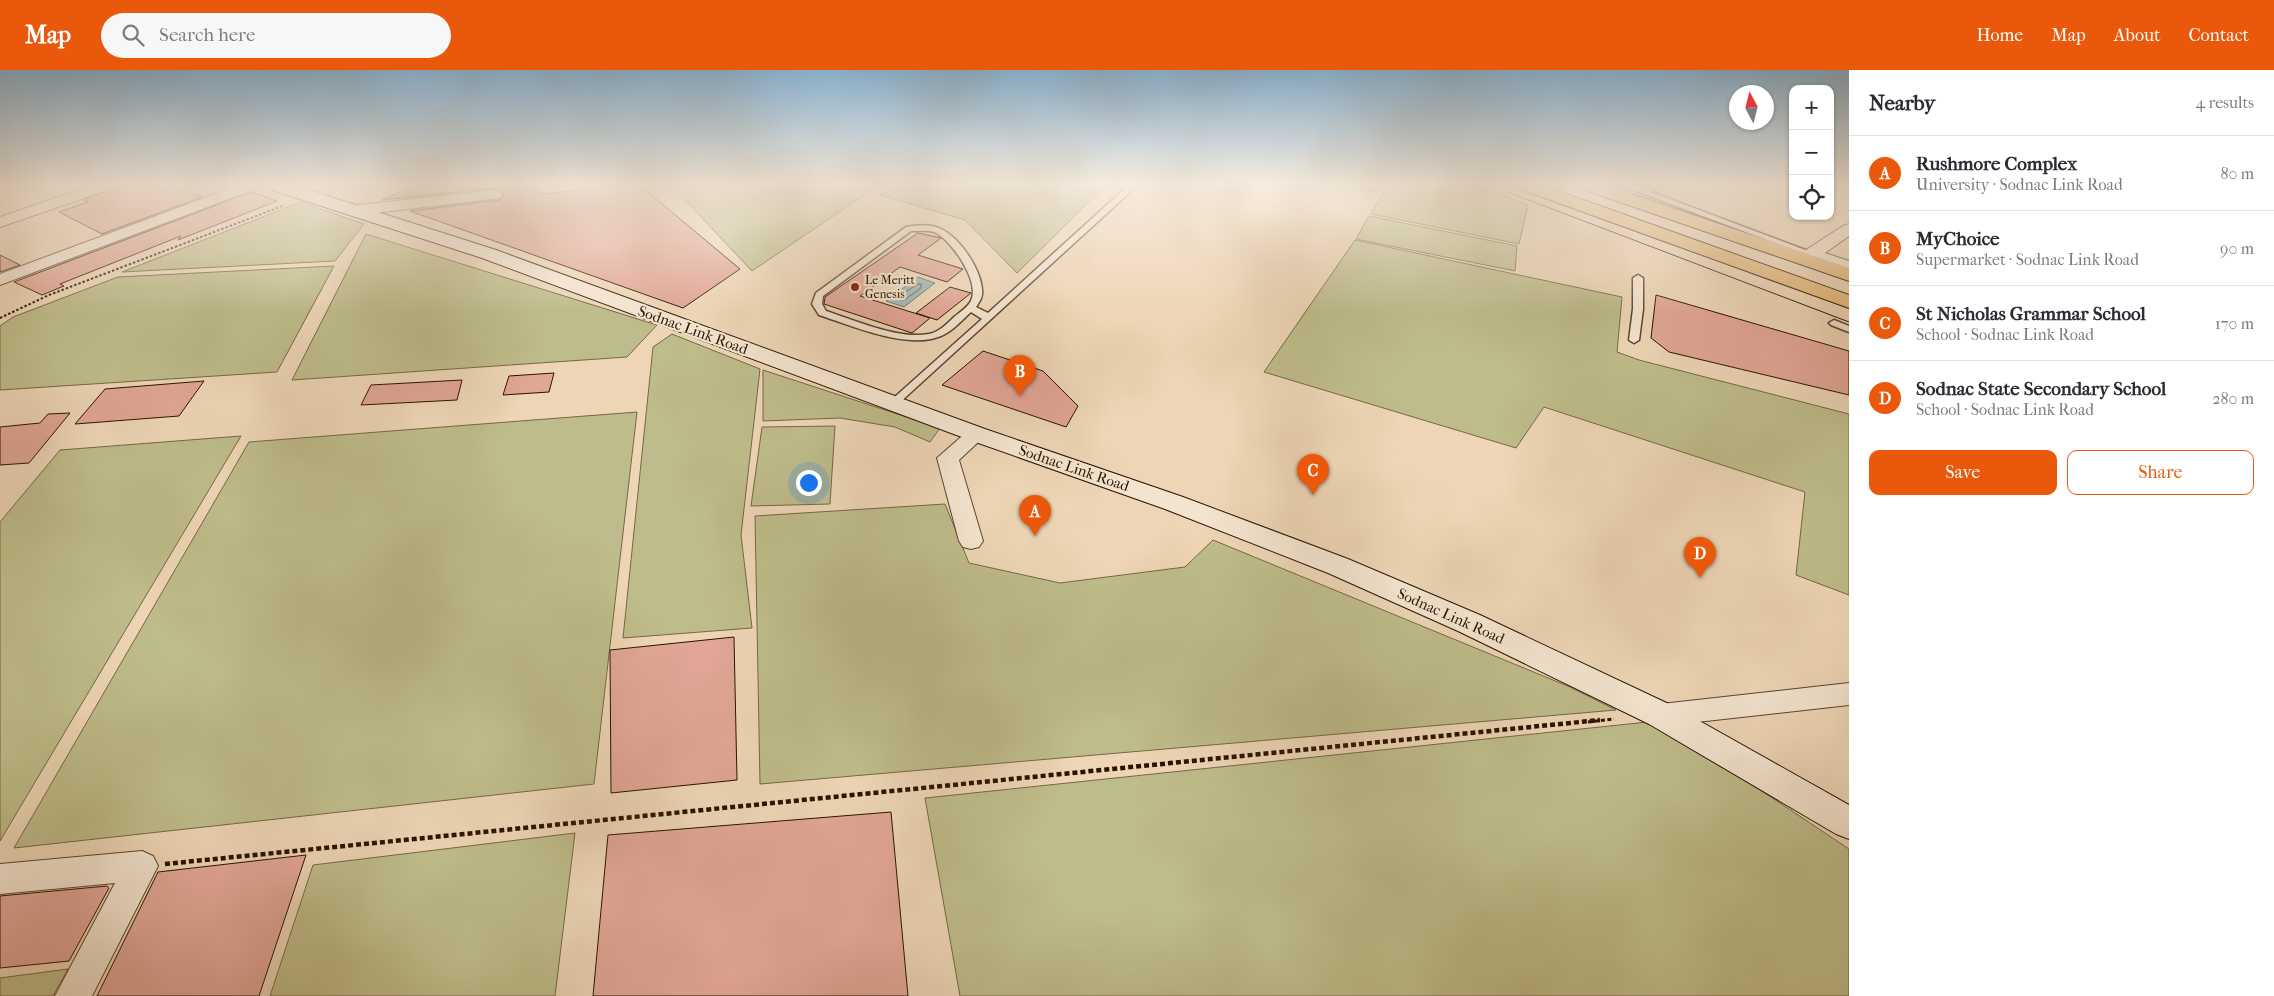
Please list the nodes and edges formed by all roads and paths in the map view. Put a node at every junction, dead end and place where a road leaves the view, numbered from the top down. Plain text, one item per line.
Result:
1 (143, 226) edge
2 (229, 226) edge
3 (403, 226) edge
4 (1089, 226) edge
5 (1639, 226) edge
6 (1661, 226) edge
7 (1687, 226) edge
8 (1707, 226) edge
9 (1737, 226) edge
10 (1849, 229) edge
11 (1812, 254) junction
12 (1849, 266) edge
13 (1849, 275) edge
14 (1638, 278) dead end
15 (0, 280) edge
16 (1849, 283) edge
17 (1849, 292) edge
18 (1849, 302) edge
19 (970, 308) junction
20 (0, 318) edge
21 (987, 320) junction
22 (1834, 323) dead end
23 (1849, 329) edge
24 (1634, 340) dead end
25 (893, 403) junction
26 (976, 434) junction
27 (970, 541) dead end
28 (1849, 694) edge
29 (1660, 714) junction
30 (1621, 718) dead end
31 (1849, 823) edge
32 (142, 866) junction
33 (0, 879) edge
34 (73, 996) edge

1 - 15 street
2 - 20 path
3 - 25 main road, Sodnac Link Road
4 - 21 lane
5 - 18 highway
6 - 17 highway
7 - 16 highway
8 - 13 highway
9 - 11 lane
10 - 11 street
11 - 12 street
14 - 24 lane
19 - 19 lane
19 - 21 lane
21 - 25 lane
22 - 23 lane
25 - 26 main road, Sodnac Link Road
26 - 27 street
26 - 29 main road, Sodnac Link Road
28 - 29 street
29 - 31 main road, Sodnac Link Road
30 - 32 path
32 - 33 street
32 - 34 street

